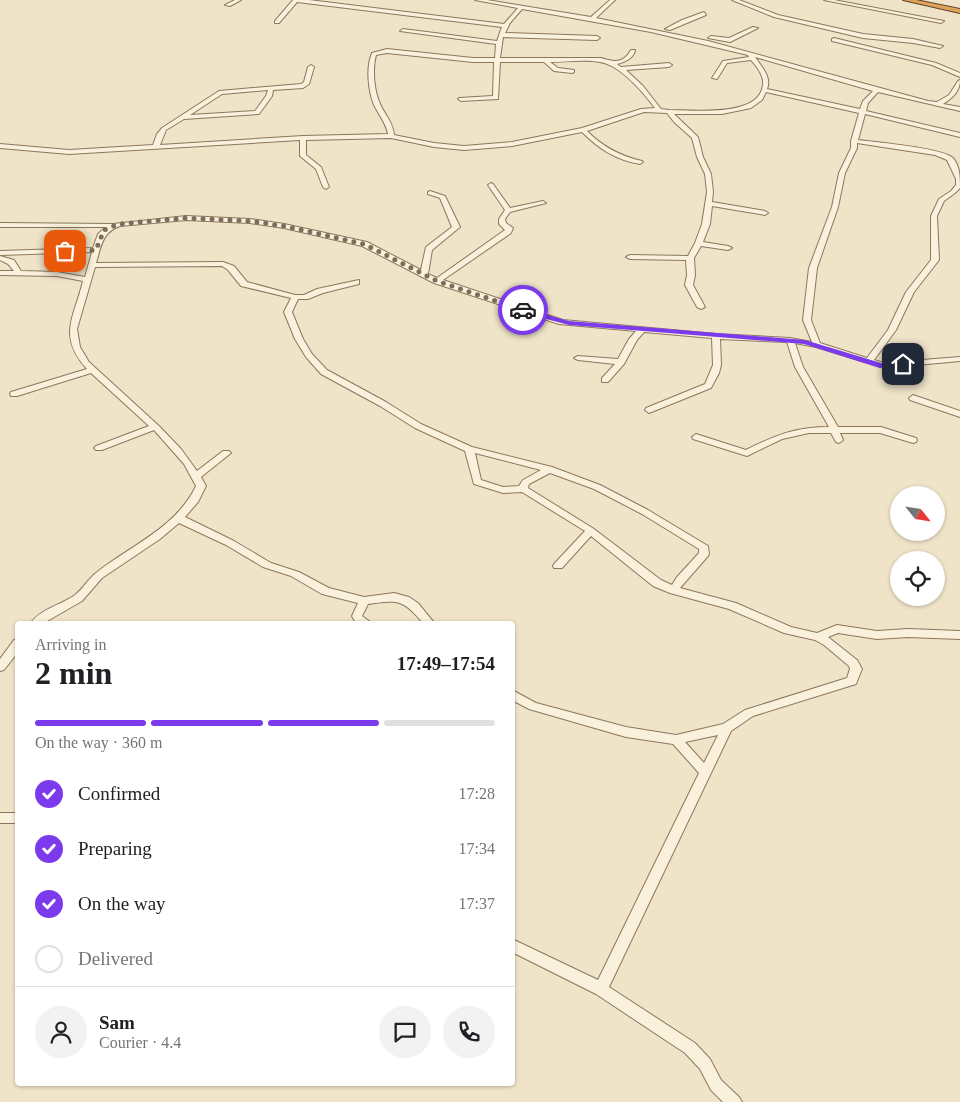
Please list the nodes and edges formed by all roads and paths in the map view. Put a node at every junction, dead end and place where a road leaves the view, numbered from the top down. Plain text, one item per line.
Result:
1 (239, 0) edge
2 (296, 0) edge
3 (477, 0) edge
4 (613, 0) edge
5 (734, 0) edge
6 (826, 0) edge
7 (906, 0) edge
8 (228, 6) dead end
9 (521, 7) junction
10 (958, 10) edge
11 (704, 14) dead end
12 (592, 18) junction
13 (942, 21) dead end
14 (277, 22) dead end
15 (504, 26) junction
16 (755, 28) dead end
17 (668, 29) junction
18 (403, 31) dead end
19 (657, 32) junction
20 (501, 35) junction
21 (597, 38) dead end
22 (834, 40) dead end
23 (500, 43) junction
24 (940, 46) dead end
25 (633, 51) dead end
26 (752, 56) junction
27 (497, 61) junction
28 (546, 61) junction
29 (612, 64) junction
30 (669, 65) dead end
31 (311, 67) dead end
32 (619, 69) junction
33 (572, 71) dead end
34 (960, 75) edge
35 (715, 78) dead end
36 (960, 82) edge
37 (271, 88) junction
38 (764, 90) junction
39 (877, 90) junction
40 (951, 96) junction
41 (960, 97) edge
42 (462, 99) dead end
43 (938, 104) junction
44 (960, 109) edge
45 (659, 110) junction
46 (862, 111) junction
47 (669, 112) junction
48 (182, 117) junction
49 (583, 130) junction
50 (960, 135) edge
51 (391, 136) junction
52 (303, 138) junction
53 (854, 141) junction
54 (0, 146) edge
55 (156, 146) junction
56 (640, 162) dead end
57 (491, 185) dead end
58 (326, 187) dead end
59 (430, 193) dead end
60 (543, 203) dead end
61 (710, 204) junction
62 (508, 210) junction
63 (765, 213) dead end
64 (0, 225) edge
65 (114, 225) junction
66 (699, 243) junction
67 (728, 248) dead end
68 (96, 250) junction
69 (0, 253) edge
70 (630, 257) dead end
71 (0, 258) edge
72 (690, 258) junction
73 (92, 265) junction
74 (1, 272) edge
75 (18, 272) junction
76 (424, 275) junction
77 (86, 279) junction
78 (437, 281) junction
79 (356, 282) dead end
80 (295, 297) junction
81 (701, 307) dead end
82 (642, 330) junction
83 (716, 336) junction
84 (790, 340) junction
85 (817, 345) junction
86 (578, 358) dead end
87 (960, 359) edge
88 (621, 362) junction
89 (868, 362) junction
90 (92, 370) junction
91 (604, 380) dead end
92 (14, 394) dead end
93 (913, 398) dead end
94 (649, 410) dead end
95 (960, 414) edge
96 (154, 428) junction
97 (835, 429) junction
98 (696, 438) dead end
99 (839, 440) dead end
100 (913, 440) dead end
101 (99, 448) dead end
102 (469, 450) junction
103 (226, 453) dead end
104 (549, 469) junction
105 (196, 476) junction
106 (524, 489) junction
107 (180, 519) junction
108 (591, 532) junction
109 (558, 566) dead end
110 (674, 590) junction
111 (364, 601) junction
112 (39, 621) edge
113 (361, 621) edge
114 (427, 621) edge
115 (960, 635) edge
116 (818, 637) junction
117 (15, 647) edge
118 (0, 667) edge
119 (515, 696) edge
120 (728, 728) junction
121 (676, 740) junction
122 (704, 771) junction
123 (0, 818) edge
124 (15, 818) edge
125 (515, 946) edge
126 (601, 989) junction
127 (734, 1102) edge

1 - 8 street
2 - 14 street
2 - 15 street
3 - 9 street
4 - 12 street
5 - 24 street
6 - 13 street
7 - 10 highway
9 - 12 street
9 - 15 street
11 - 17 street
12 - 19 street
15 - 20 street
16 - 17 street
17 - 19 street
18 - 23 street
19 - 26 street
20 - 21 street
20 - 23 street
22 - 34 street
23 - 27 street
25 - 29 street
26 - 35 street
26 - 38 street
26 - 39 street
27 - 28 street
27 - 42 street
27 - 51 street
28 - 29 street
28 - 33 street
29 - 32 street
30 - 32 street
31 - 37 street
32 - 45 street
36 - 40 street
37 - 48 street
37 - 48 street
38 - 46 street
38 - 47 street
39 - 43 street
39 - 46 street
40 - 41 street
40 - 43 street
43 - 44 street
45 - 47 street
45 - 49 street
46 - 50 street
46 - 53 street
47 - 61 street
48 - 55 street
49 - 51 street
49 - 56 street
51 - 52 street
52 - 55 street
52 - 58 street
53 - 85 street
53 - 89 street
54 - 55 street
57 - 62 street
59 - 76 street
60 - 62 street
61 - 63 street
61 - 66 street
62 - 78 street
64 - 65 street
65 - 68 street
65 - 76 street
66 - 67 street
66 - 72 street
68 - 69 street
68 - 73 street
70 - 72 street
71 - 75 street
72 - 81 street
73 - 77 street
73 - 80 street
74 - 75 street
75 - 77 street
76 - 78 street
77 - 90 street
78 - 82 street
79 - 80 street
80 - 102 street
82 - 83 street
82 - 88 street
83 - 84 street
83 - 94 street
84 - 85 street
84 - 97 street
85 - 89 street
86 - 88 street
87 - 89 street
88 - 91 street
90 - 92 street
90 - 96 street
93 - 95 street
96 - 101 street
96 - 105 street
97 - 98 street
97 - 99 street
97 - 100 street
102 - 104 street
102 - 106 street
103 - 105 street
104 - 106 street
104 - 110 street
105 - 107 street
106 - 108 street
107 - 111 street
107 - 112 street
108 - 109 street
108 - 110 street
110 - 116 street
111 - 113 street
111 - 114 street
115 - 116 street
116 - 120 street
117 - 118 street
119 - 121 street
120 - 121 street
120 - 122 street
121 - 122 street
122 - 126 street
123 - 124 street
125 - 126 street
126 - 127 street

